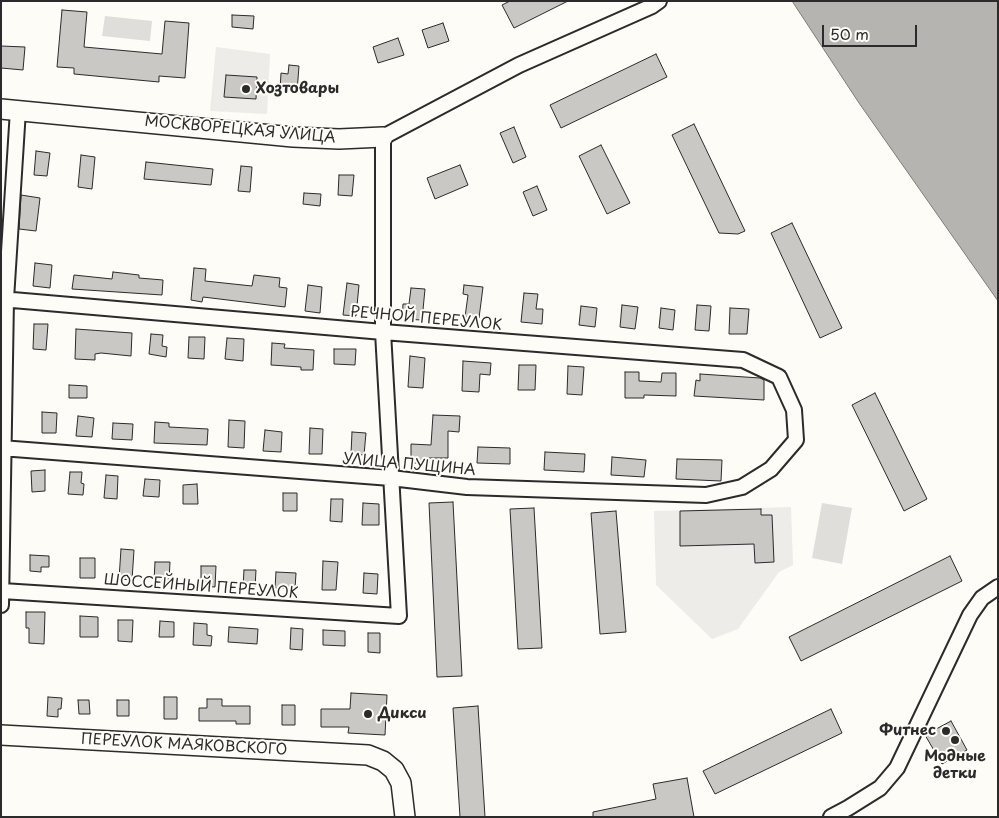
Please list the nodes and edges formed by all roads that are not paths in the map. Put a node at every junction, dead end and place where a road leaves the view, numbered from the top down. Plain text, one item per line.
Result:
1 (658, 1) edge
2 (10, 109) edge
3 (383, 137) junction
4 (4, 299) edge
5 (383, 332) junction
6 (796, 440) joint
7 (3, 448) edge
8 (391, 478) junction
9 (998, 587) edge
10 (2, 591) edge
11 (1, 606) edge
12 (1, 735) edge
13 (405, 817) edge
14 (831, 817) edge

1 - 3 street, МОСКВОРЕЦКАЯ УЛИЦА
2 - 3 street, МОСКВОРЕЦКАЯ УЛИЦА
2 - 4 street
3 - 5 street
4 - 5 street, РЕЧНОЙ ПЕРЕУЛОК
4 - 7 street
5 - 6 street, РЕЧНОЙ ПЕРЕУЛОК
5 - 8 street
6 - 8 street, УЛИЦА ПУЩИНА
7 - 8 street, УЛИЦА ПУЩИНА
7 - 10 street
8 - 10 street, ШОССЕЙНЫЙ ПЕРЕУЛОК
9 - 14 street
10 - 11 street
12 - 13 street, ПЕРЕУЛОК МАЯКОВСКОГО

